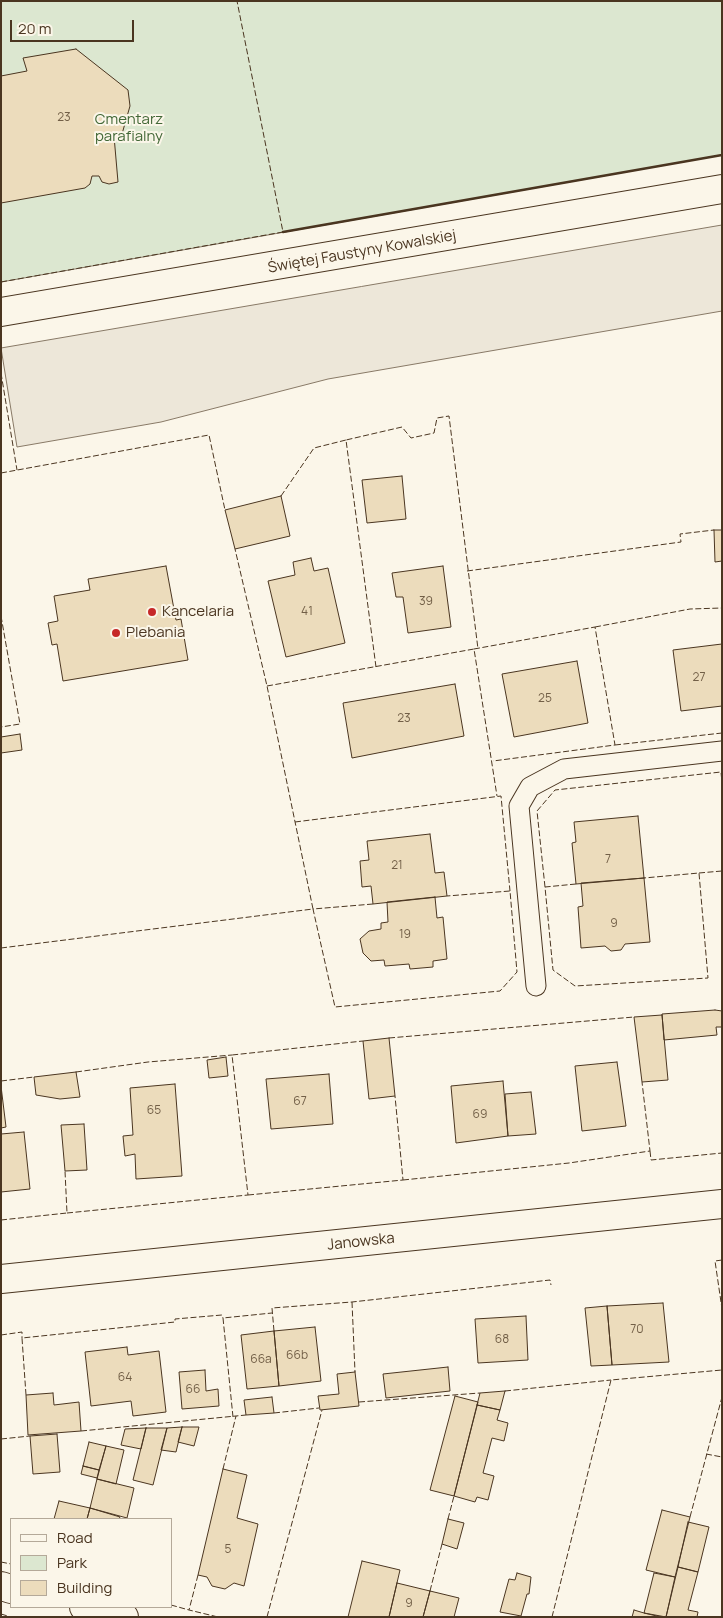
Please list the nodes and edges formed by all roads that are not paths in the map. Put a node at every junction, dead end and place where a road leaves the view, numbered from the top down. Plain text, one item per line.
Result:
1 (722, 189) edge
2 (1, 312) edge
3 (722, 751) edge
4 (536, 986) dead end
5 (722, 1204) edge
6 (1, 1279) edge
7 (88, 1608) edge
8 (124, 1617) edge

1 - 2 street, Świętej Faustyny Kowalskiej
3 - 4 lane
5 - 6 street, Janowska
7 - 8 street

